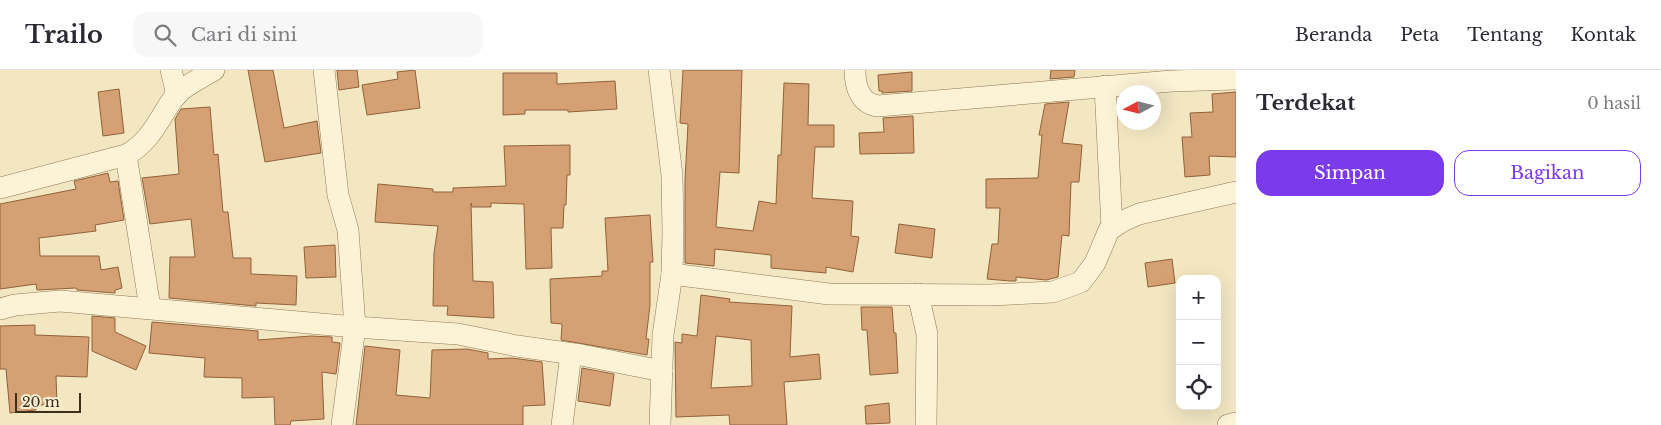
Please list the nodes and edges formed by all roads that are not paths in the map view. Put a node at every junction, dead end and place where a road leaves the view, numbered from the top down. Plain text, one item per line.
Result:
1 (171, 70) edge
2 (214, 70) edge
3 (324, 70) edge
4 (659, 70) edge
5 (855, 70) edge
6 (1236, 79) edge
7 (1115, 80) edge
8 (176, 94) junction
9 (126, 155) junction
10 (0, 188) edge
11 (1236, 192) edge
12 (1112, 228) junction
13 (672, 274) junction
14 (918, 294) junction
15 (150, 308) junction
16 (0, 309) edge
17 (355, 327) junction
18 (570, 354) junction
19 (662, 370) junction
20 (1236, 424) edge
21 (342, 425) edge
22 (562, 425) edge
23 (660, 425) edge
24 (926, 425) edge
25 (1228, 425) edge

1 - 8 street
2 - 8 street
3 - 17 street
4 - 13 street
5 - 7 street
6 - 7 street
7 - 12 street
8 - 9 street
9 - 10 street
9 - 15 street
11 - 12 street
12 - 14 street
13 - 14 street
13 - 19 street
14 - 24 street
15 - 16 street
15 - 17 street
17 - 18 street
17 - 21 street
18 - 19 street
18 - 22 street
19 - 23 street
20 - 25 street

